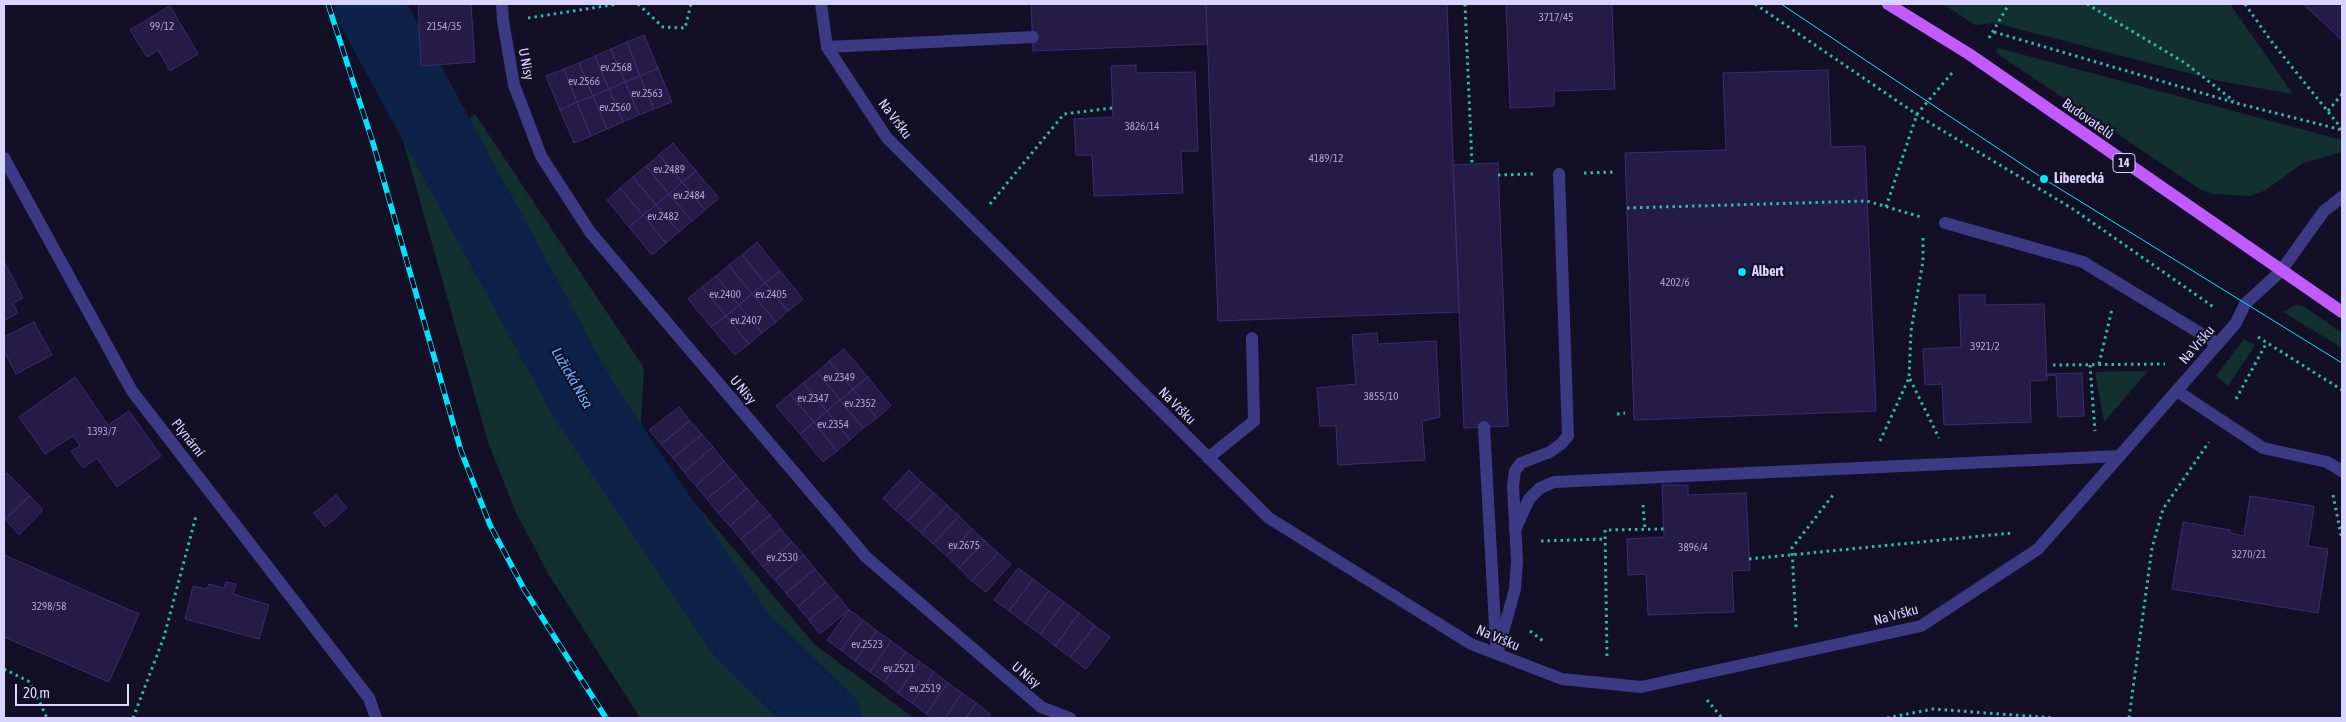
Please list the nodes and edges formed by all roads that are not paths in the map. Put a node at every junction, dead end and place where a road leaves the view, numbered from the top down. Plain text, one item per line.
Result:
1 (502, 4) edge
2 (821, 4) edge
3 (1888, 4) edge
4 (1033, 37) dead end
5 (827, 47) junction
6 (4, 158) edge
7 (1559, 174) dead end
8 (2342, 197) edge
9 (1945, 223) dead end
10 (2281, 270) junction
11 (2342, 312) edge
12 (1252, 338) dead end
13 (2218, 344) junction
14 (2177, 391) junction
15 (1484, 427) dead end
16 (2120, 456) junction
17 (1208, 458) junction
18 (2342, 471) edge
19 (1515, 536) junction
20 (1496, 654) junction
21 (376, 718) edge
22 (1070, 718) edge

1 - 22 street, U Nisy
2 - 5 street, Na Vršku
3 - 10 main road, Budovatelů / 14
4 - 5 street
5 - 17 street, Na Vršku
6 - 21 street, Plynární
7 - 19 street
8 - 10 street
9 - 13 street
10 - 11 main road, Budovatelů / 14
10 - 13 street, Na Vršku
12 - 17 street
13 - 14 street, Na Vršku
14 - 16 street, Na Vršku
14 - 18 street
15 - 20 street
16 - 19 street
16 - 20 street, Na Vršku
17 - 20 street, Na Vršku
19 - 20 street

